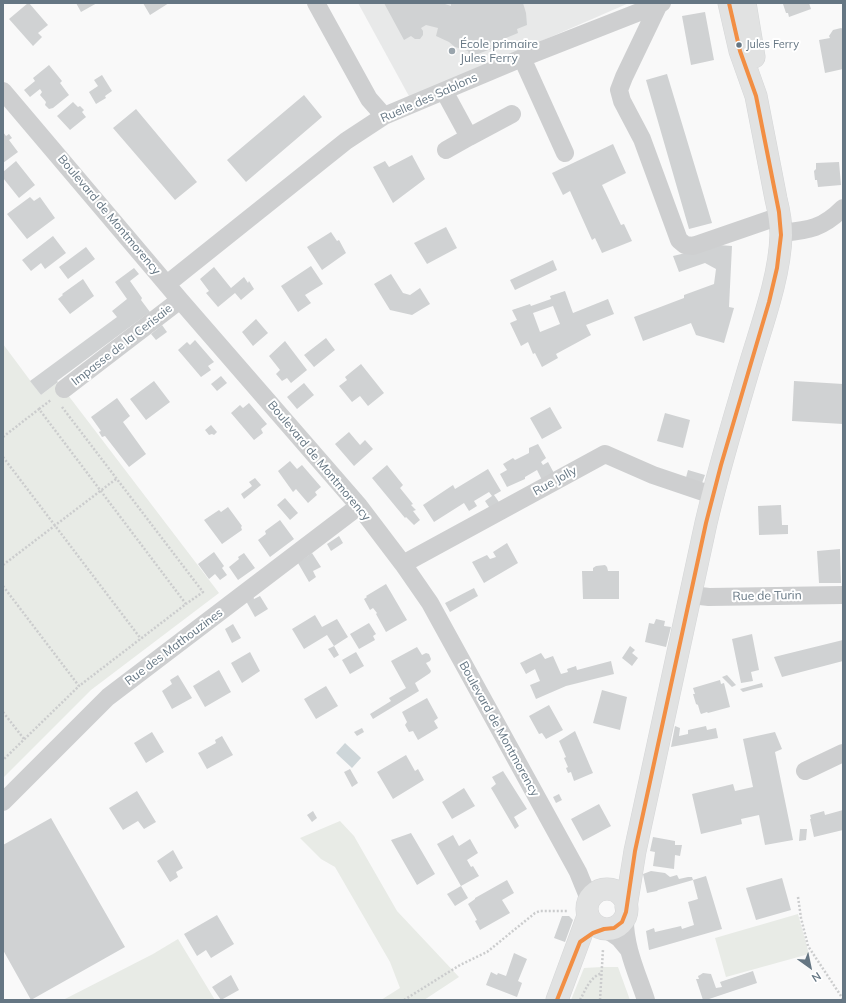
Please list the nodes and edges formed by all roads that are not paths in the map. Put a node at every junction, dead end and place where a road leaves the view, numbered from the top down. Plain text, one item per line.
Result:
1 (316, 3) edge
2 (729, 3) edge
3 (745, 3) edge
4 (661, 4) edge
5 (522, 58) junction
6 (3, 91) edge
7 (444, 91) junction
8 (756, 96) junction
9 (512, 114) dead end
10 (384, 116) junction
11 (469, 138) junction
12 (446, 150) dead end
13 (565, 153) dead end
14 (843, 208) edge
15 (780, 224) junction
16 (167, 284) junction
17 (180, 300) junction
18 (61, 396) road end
19 (712, 495) junction
20 (359, 506) junction
21 (404, 564) junction
22 (691, 595) junction
23 (843, 595) edge
24 (843, 753) edge
25 (804, 771) dead end
26 (3, 802) edge
27 (635, 851) junction
28 (596, 910) junction
29 (625, 912) junction
30 (629, 950) junction
31 (557, 1000) edge
32 (646, 1000) edge

1 - 10 street
2 - 8 main road
3 - 8 main road
4 - 5 street, Ruelle des Sablons
4 - 15 street
5 - 7 street, Ruelle des Sablons
5 - 13 street
6 - 16 street, Boulevard de Montmorency
7 - 10 street, Ruelle des Sablons
7 - 11 street
8 - 15 main road
9 - 11 street
10 - 16 street, Ruelle des Sablons
11 - 12 street
14 - 15 street
15 - 19 main road
16 - 17 street, Boulevard de Montmorency
17 - 18 street, Impasse de la Cerisaie
17 - 20 street, Boulevard de Montmorency
19 - 21 street, Rue Jolly
19 - 22 main road
20 - 21 street, Boulevard de Montmorency
20 - 26 street, Rue des Mathouzines
21 - 28 street, Boulevard de Montmorency
22 - 23 street, Rue de Turin
22 - 27 main road
24 - 25 street
27 - 28 main road
27 - 29 main road
28 - 29 main road
28 - 29 main road
28 - 30 street, Boulevard de Montmorency
28 - 31 main road
29 - 30 street
30 - 32 street

